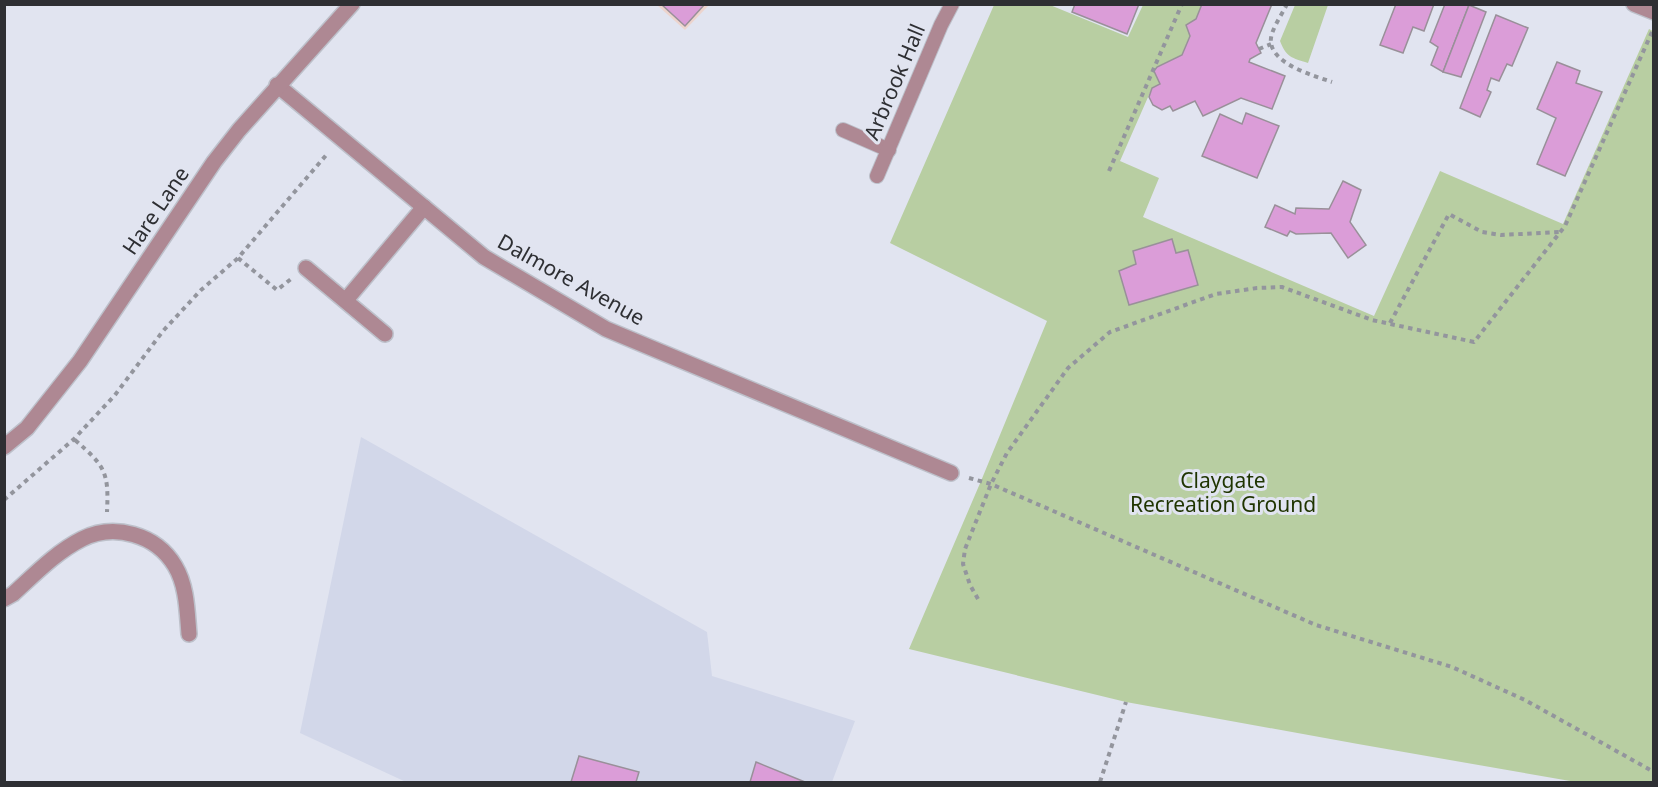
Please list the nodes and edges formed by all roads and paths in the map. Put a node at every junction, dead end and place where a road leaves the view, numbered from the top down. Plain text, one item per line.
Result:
1 (352, 4) edge
2 (952, 4) edge
3 (1182, 4) edge
4 (1287, 4) edge
5 (1634, 4) edge
6 (1653, 12) edge
7 (1653, 28) edge
8 (1271, 44) junction
9 (1259, 49) dead end
10 (1332, 82) dead end
11 (277, 86) junction
12 (843, 130) dead end
13 (340, 138) junction
14 (889, 150) junction
15 (1109, 171) dead end
16 (877, 176) dead end
17 (424, 207) junction
18 (1560, 232) junction
19 (238, 258) junction
20 (306, 268) joint
21 (346, 300) junction
22 (1390, 323) junction
23 (385, 334) dead end
24 (75, 439) junction
25 (4, 447) edge
26 (951, 473) dead end
27 (981, 481) dead end
28 (991, 484) junction
29 (4, 500) edge
30 (106, 531) junction
31 (4, 599) edge
32 (978, 599) dead end
33 (189, 634) dead end
34 (1126, 702) dead end
35 (1653, 772) edge
36 (1100, 783) edge

1 - 11 street, Hare Lane
2 - 14 lane, Arbrook Hall
3 - 15 path
4 - 8 path
5 - 6 street
7 - 18 path
8 - 9 path
8 - 10 path
11 - 13 street, Dalmore Avenue
11 - 25 street, Hare Lane
12 - 14 lane
13 - 17 street, Dalmore Avenue
13 - 19 path
14 - 16 lane, Arbrook Hall
17 - 21 street
17 - 26 street, Dalmore Avenue
18 - 22 path
18 - 22 path
19 - 20 path
19 - 24 path
20 - 21 street
21 - 23 street
22 - 28 path
24 - 29 path
24 - 30 path
27 - 28 path
28 - 32 path
28 - 35 path
30 - 31 street
30 - 33 street
34 - 36 path

